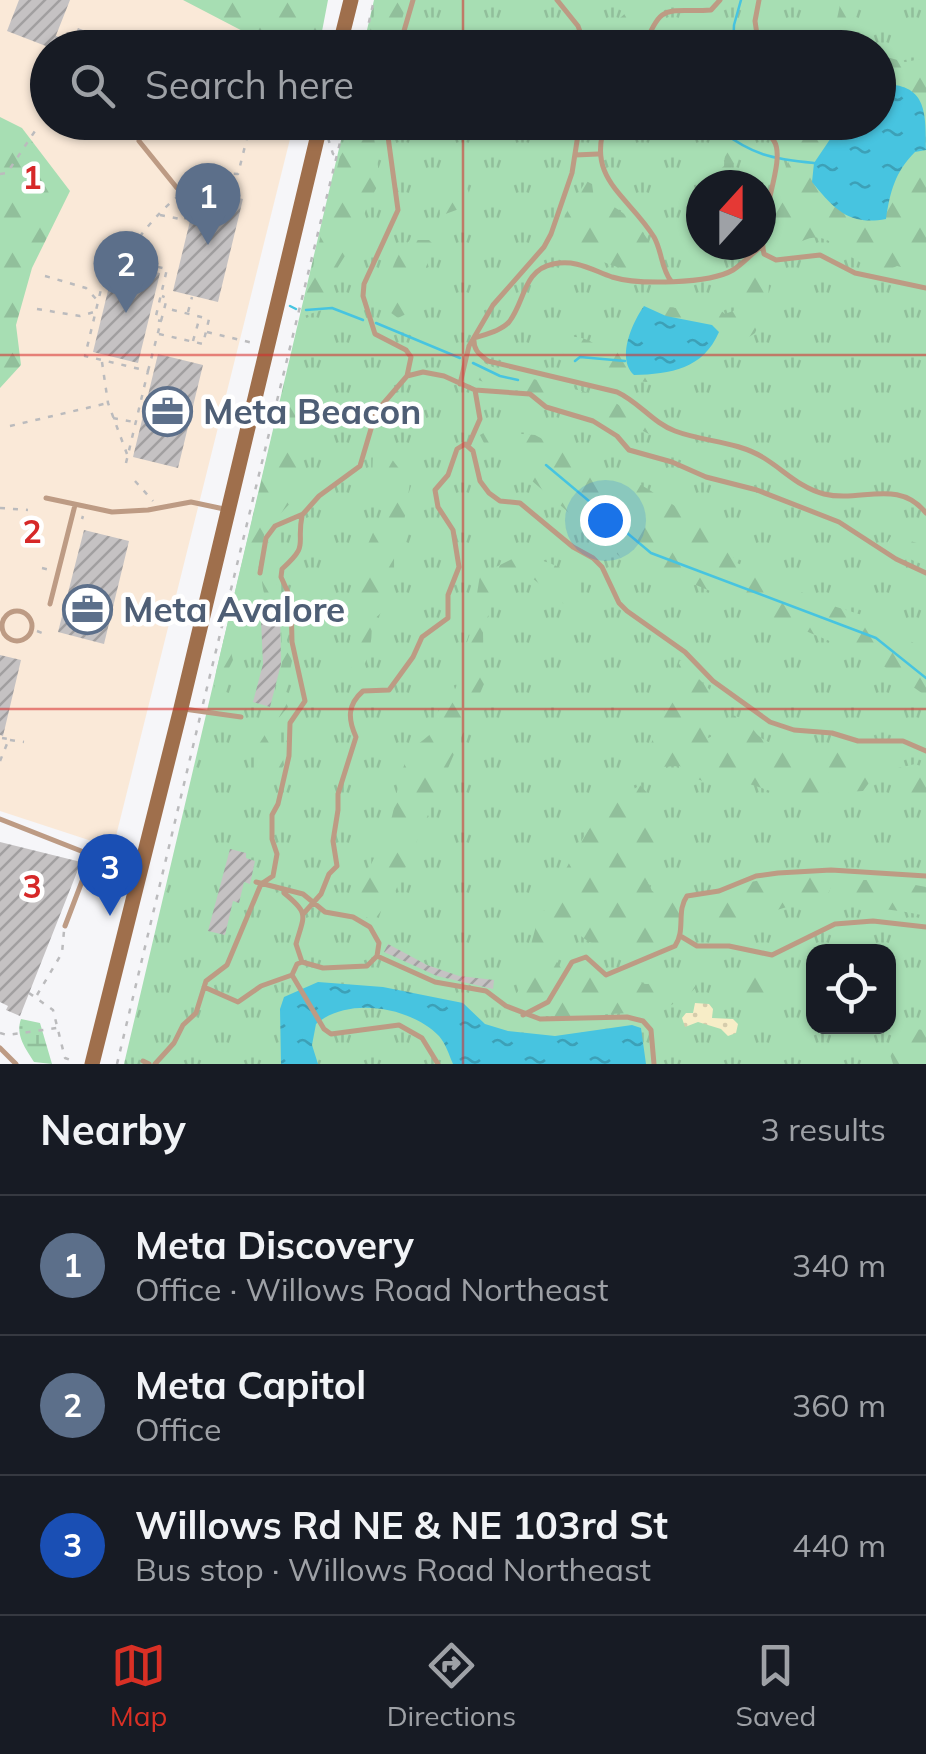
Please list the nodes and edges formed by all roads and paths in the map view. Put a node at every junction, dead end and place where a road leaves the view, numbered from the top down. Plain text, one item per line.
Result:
1 (351, 0) edge
2 (374, 0) edge
3 (413, 0) edge
4 (558, 0) edge
5 (720, 0) edge
6 (758, 0) edge
7 (344, 30) edge
8 (367, 30) edge
9 (405, 30) edge
10 (579, 30) edge
11 (650, 30) edge
12 (756, 30) edge
13 (30, 137) edge
14 (246, 140) edge
15 (321, 140) edge
16 (329, 140) edge
17 (340, 140) edge
18 (388, 140) edge
19 (577, 140) edge
20 (602, 140) edge
21 (773, 140) edge
22 (138, 141) dead end
23 (598, 154) junction
24 (337, 155) junction
25 (575, 155) junction
26 (776, 173) edge
27 (0, 174) edge
28 (177, 188) dead end
29 (192, 188) junction
30 (160, 214) junction
31 (124, 259) junction
32 (746, 260) edge
33 (776, 260) edge
34 (45, 276) dead end
35 (671, 281) junction
36 (926, 288) edge
37 (161, 296) junction
38 (192, 297) dead end
39 (98, 301) junction
40 (165, 308) junction
41 (37, 309) dead end
42 (96, 310) junction
43 (188, 314) junction
44 (200, 317) junction
45 (162, 321) junction
46 (206, 332) junction
47 (159, 334) junction
48 (474, 338) junction
49 (193, 342) junction
50 (253, 344) dead end
51 (102, 360) junction
52 (148, 371) junction
53 (407, 376) junction
54 (460, 384) junction
55 (476, 390) junction
56 (108, 404) junction
57 (112, 417) junction
58 (136, 422) junction
59 (10, 426) dead end
60 (469, 445) junction
61 (128, 456) junction
62 (126, 463) dead end
63 (135, 482) dead end
64 (46, 498) dead end
65 (153, 501) dead end
66 (74, 505) junction
67 (0, 508) edge
68 (227, 509) junction
69 (28, 510) dead end
70 (926, 513) edge
71 (302, 514) junction
72 (42, 568) dead end
73 (50, 570) dead end
74 (260, 573) dead end
75 (926, 573) edge
76 (50, 604) dead end
77 (14, 641) joint
78 (204, 702) dead end
79 (181, 708) junction
80 (241, 716) dead end
81 (200, 719) dead end
82 (2, 738) dead end
83 (9, 739) junction
84 (24, 742) dead end
85 (926, 751) edge
86 (0, 762) edge
87 (0, 819) edge
88 (92, 855) junction
89 (140, 874) junction
90 (926, 876) edge
91 (258, 883) junction
92 (282, 890) junction
93 (314, 902) junction
94 (304, 913) junction
95 (65, 926) joint
96 (926, 927) edge
97 (682, 937) junction
98 (377, 956) junction
99 (302, 962) junction
100 (292, 975) junction
101 (202, 987) junction
102 (29, 993) dead end
103 (37, 996) junction
104 (524, 1015) junction
105 (59, 1028) junction
106 (0, 1033) edge
107 (0, 1048) edge
108 (84, 1063) edge
109 (149, 1063) edge
110 (16, 1064) edge
111 (117, 1064) edge
112 (438, 1064) edge
113 (654, 1064) edge

1 - 7 main road
2 - 8 path
3 - 9 lane
4 - 10 lane
5 - 11 lane
6 - 12 lane
13 - 27 path
14 - 29 path
15 - 68 main road
16 - 24 path
17 - 24 path
18 - 53 lane
19 - 25 lane
20 - 23 lane
21 - 26 lane
22 - 28 lane
23 - 25 lane
23 - 35 lane
24 - 78 path
25 - 48 lane
29 - 30 path
29 - 30 path
30 - 31 path
31 - 37 path
31 - 39 path
32 - 35 lane
33 - 36 lane
34 - 39 path
35 - 48 lane
37 - 40 path
37 - 45 path
38 - 43 path
39 - 42 path
40 - 43 path
40 - 45 path
41 - 42 path
42 - 51 path
43 - 44 path
44 - 46 path
44 - 49 path
45 - 47 path
46 - 49 path
46 - 50 path
47 - 49 path
47 - 52 path
48 - 54 lane
48 - 70 lane
51 - 52 path
51 - 56 path
52 - 58 path
53 - 54 lane
53 - 71 lane
54 - 55 lane
55 - 60 lane
55 - 75 lane
56 - 57 path
56 - 59 path
57 - 58 path
57 - 61 path
58 - 61 path
60 - 85 lane
60 - 93 lane
61 - 62 path
63 - 65 path
64 - 66 lane
66 - 68 lane
66 - 76 lane
67 - 69 path
68 - 79 main road
71 - 74 lane
71 - 91 lane
72 - 73 path
77 - 77 lane
79 - 80 lane
79 - 89 main road
81 - 111 path
82 - 83 path
83 - 84 path
83 - 86 path
87 - 88 lane
88 - 89 lane
88 - 95 lane
89 - 108 main road
90 - 97 lane
91 - 92 lane
91 - 101 lane
92 - 93 lane
92 - 94 lane
93 - 94 lane
93 - 98 lane
94 - 99 lane
95 - 103 path
96 - 97 lane
97 - 104 lane
98 - 99 lane
98 - 104 lane
99 - 100 lane
100 - 101 lane
100 - 112 lane
101 - 109 lane
102 - 103 path
103 - 105 path
104 - 113 lane
105 - 106 path
105 - 108 path
107 - 110 lane

